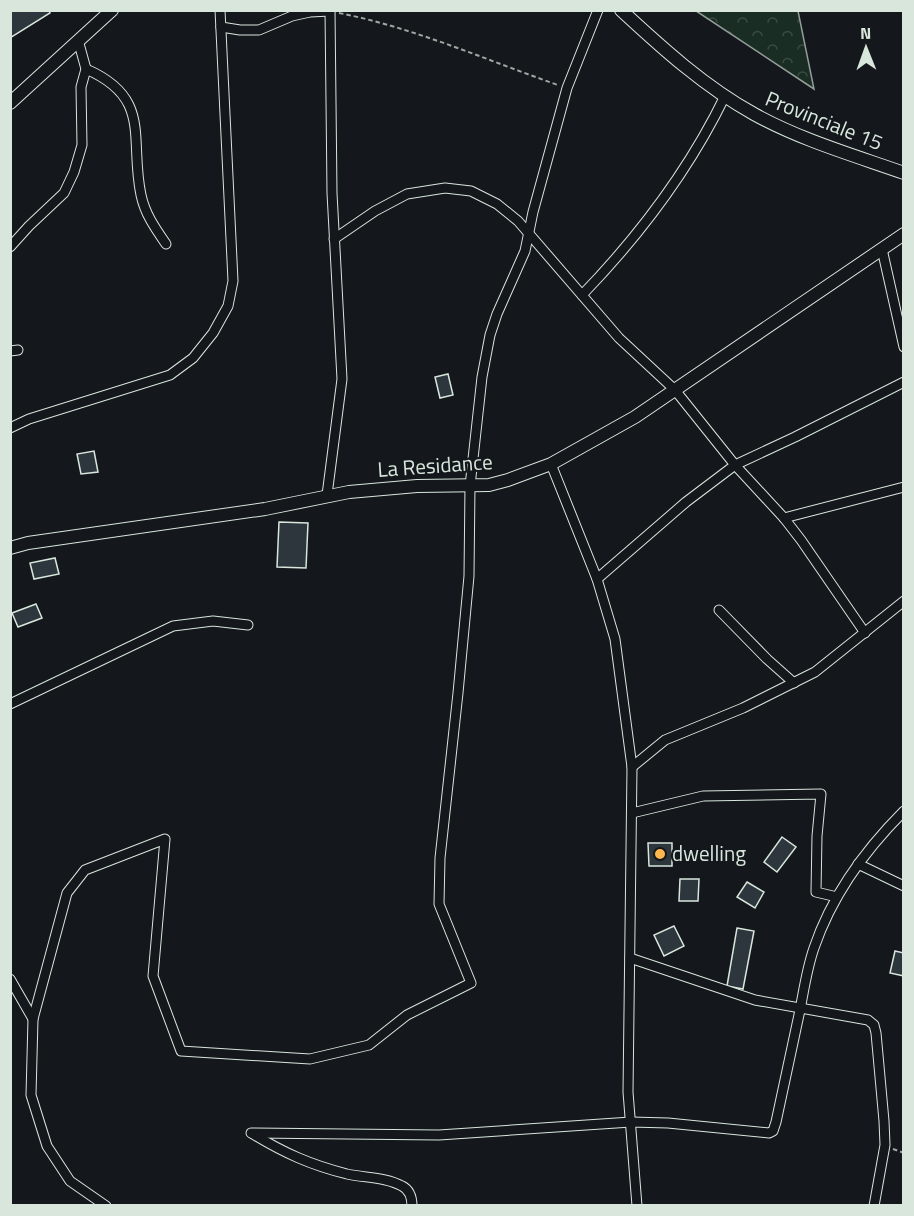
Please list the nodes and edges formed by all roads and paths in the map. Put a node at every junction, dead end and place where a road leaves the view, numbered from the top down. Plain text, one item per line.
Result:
1 (112, 10) edge
2 (220, 10) edge
3 (598, 10) edge
4 (621, 10) edge
5 (330, 11) edge
6 (221, 27) junction
7 (78, 40) junction
8 (86, 69) junction
9 (567, 88) junction
10 (725, 96) junction
11 (10, 103) edge
12 (903, 172) edge
13 (903, 234) edge
14 (528, 235) junction
15 (334, 239) junction
16 (166, 244) dead end
17 (10, 247) edge
18 (882, 249) junction
19 (582, 295) junction
20 (903, 347) edge
21 (903, 382) edge
22 (675, 390) junction
23 (10, 428) edge
24 (551, 464) junction
25 (735, 465) junction
26 (470, 486) junction
27 (903, 487) edge
28 (327, 495) junction
29 (784, 518) junction
30 (10, 548) edge
31 (597, 579) junction
32 (903, 601) edge
33 (719, 610) dead end
34 (248, 625) dead end
35 (865, 633) junction
36 (794, 683) junction
37 (10, 704) edge
38 (632, 767) junction
39 (903, 811) edge
40 (632, 813) junction
41 (858, 864) junction
42 (903, 886) edge
43 (837, 897) junction
44 (630, 958) junction
45 (10, 979) edge
46 (800, 1009) junction
47 (33, 1018) junction
48 (631, 1122) junction
49 (106, 1206) edge
50 (412, 1206) edge
51 (637, 1206) edge
52 (874, 1206) edge

1 - 7 street
2 - 6 street
3 - 9 street
4 - 10 street, Provinciale 15
5 - 6 street
5 - 9 path
5 - 15 street
6 - 23 street
7 - 8 street
7 - 11 street
8 - 16 street
8 - 17 street
9 - 14 street
10 - 12 street, Provinciale 15
10 - 19 street
13 - 18 street, La Residance
14 - 15 street
14 - 19 street
14 - 26 street
15 - 28 street
18 - 20 street
18 - 22 street, La Residance
19 - 22 street
21 - 25 street
22 - 24 street, La Residance
22 - 25 street
24 - 26 street, La Residance
24 - 31 street
25 - 29 street
25 - 31 street
26 - 28 street, La Residance
26 - 47 street
27 - 29 street
28 - 30 street, La Residance
29 - 35 street
31 - 38 street
32 - 35 street
33 - 36 street
34 - 37 street
35 - 36 street
36 - 38 street
38 - 40 street
39 - 41 street
40 - 43 street
40 - 44 street
41 - 42 street
41 - 43 street
43 - 46 street
44 - 46 street
44 - 48 street
45 - 47 street
46 - 48 street
46 - 52 street
47 - 49 street
48 - 50 street
48 - 51 street

